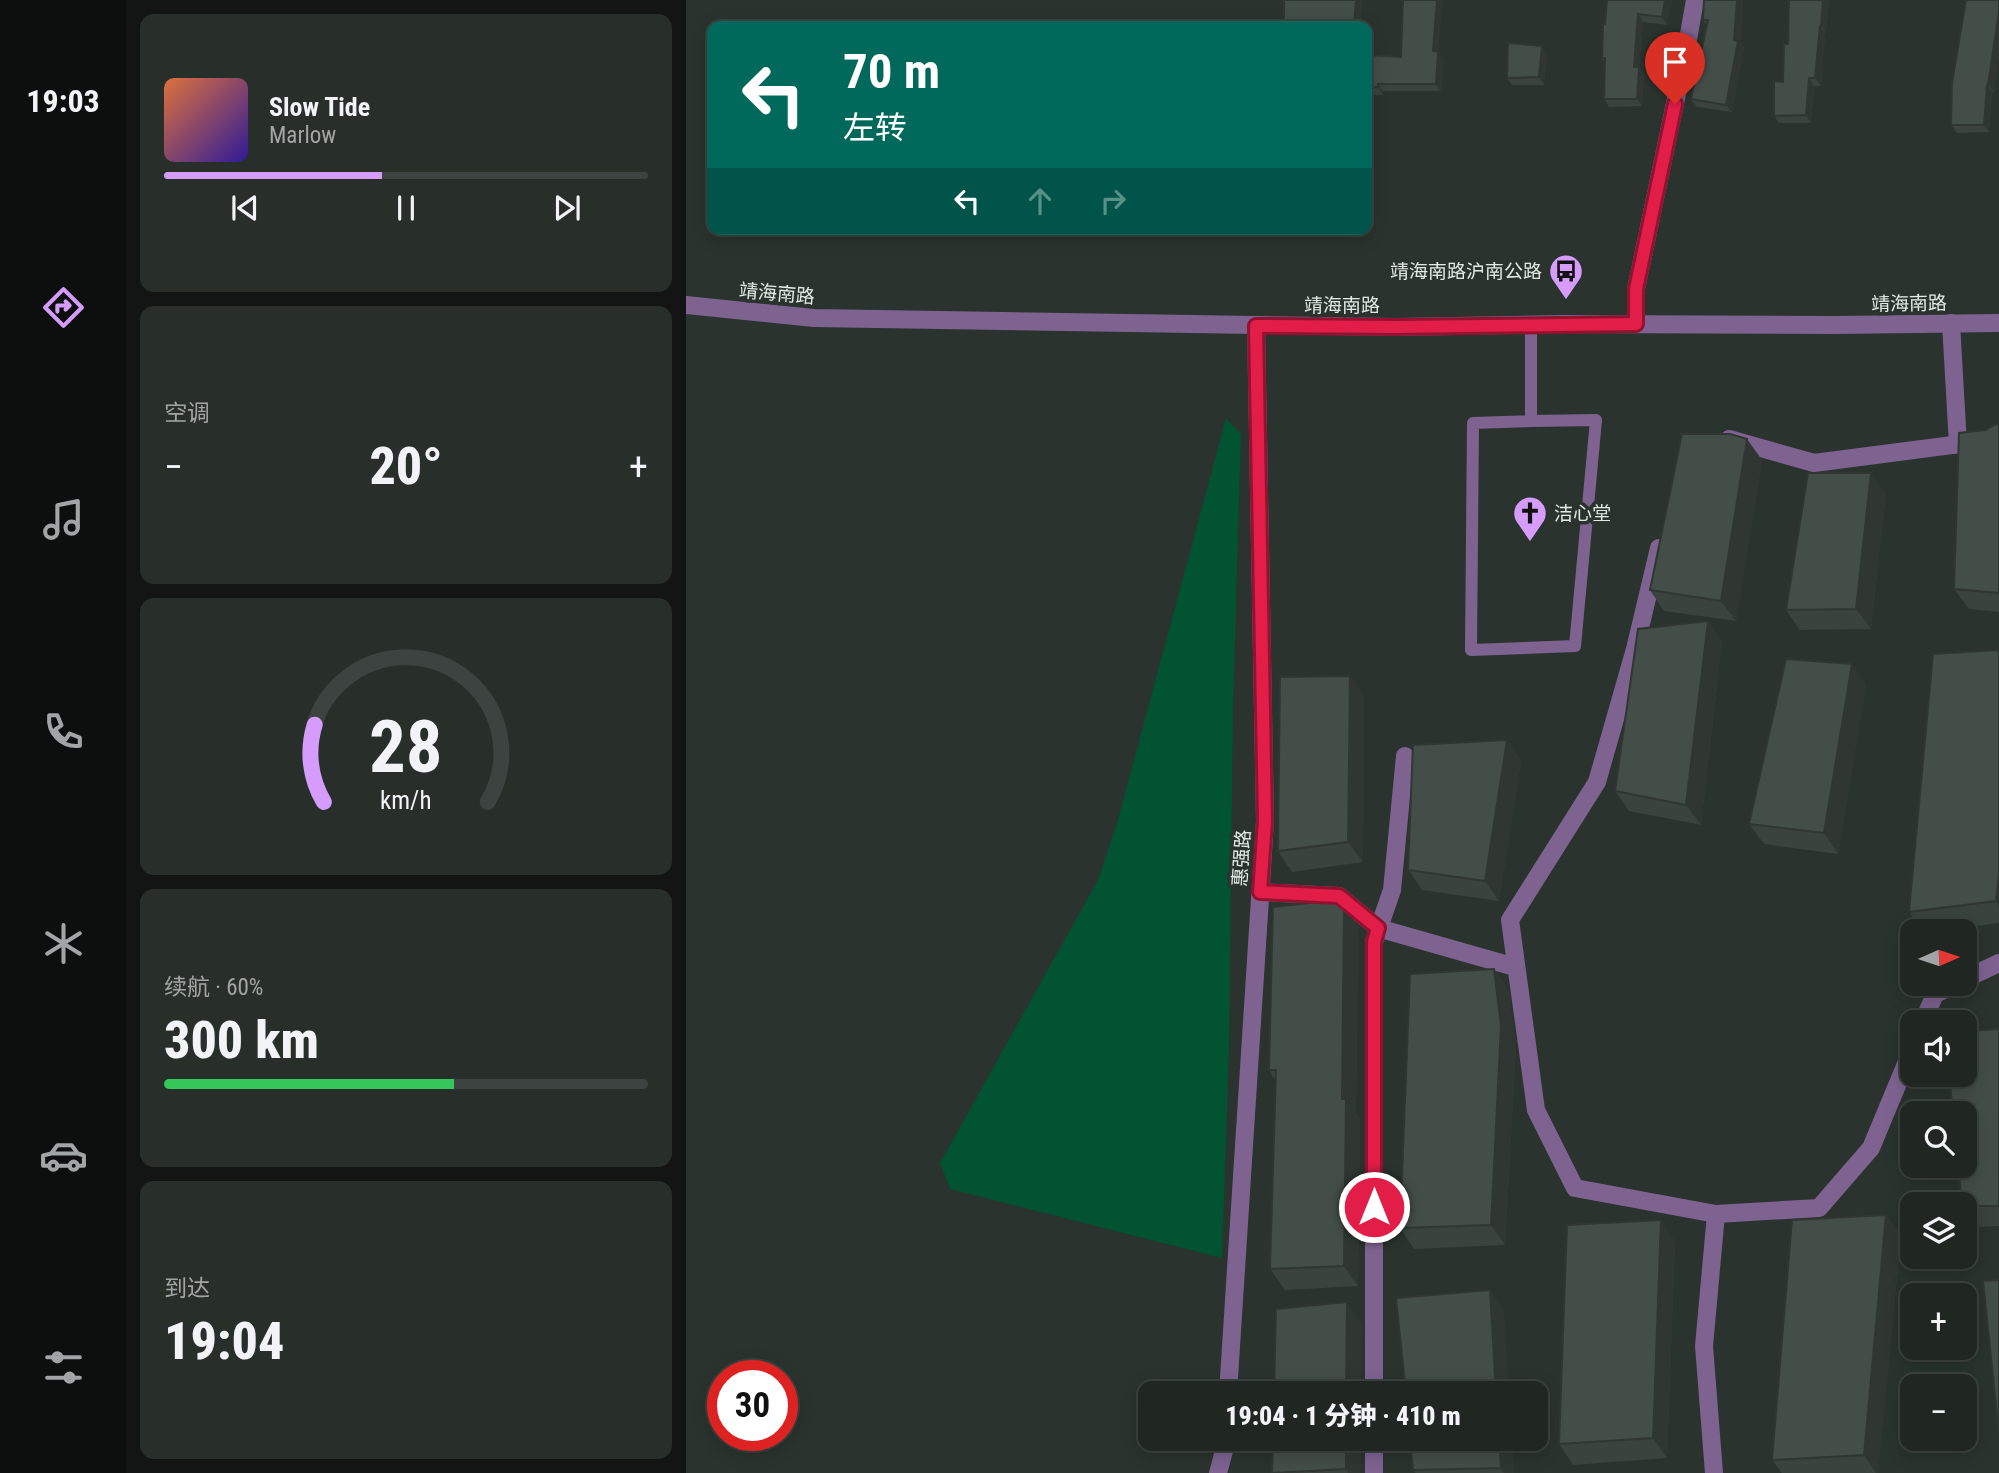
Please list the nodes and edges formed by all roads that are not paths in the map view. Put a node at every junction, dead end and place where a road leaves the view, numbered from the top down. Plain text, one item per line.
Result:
1 (1695, 0) edge
2 (686, 305) edge
3 (1999, 322) edge
4 (1951, 323) junction
5 (1531, 324) junction
6 (1636, 324) junction
7 (1256, 326) junction
8 (1531, 421) junction
9 (1710, 438) edge
10 (1999, 439) edge
11 (1958, 445) junction
12 (1663, 532) edge
13 (1405, 756) dead end
14 (1260, 892) junction
15 (1378, 928) junction
16 (1999, 963) edge
17 (1515, 967) junction
18 (1978, 973) edge
19 (1900, 1078) edge
20 (1716, 1214) junction
21 (1229, 1381) edge
22 (1374, 1381) edge
23 (1224, 1451) edge
24 (1374, 1451) edge
25 (1218, 1473) edge
26 (1374, 1473) edge
27 (1714, 1473) edge

1 - 6 street
2 - 7 street, 靖海南路
3 - 4 street, 靖海南路
4 - 6 street, 靖海南路
4 - 11 street
5 - 6 street, 靖海南路
5 - 7 street, 靖海南路
5 - 8 lane
7 - 14 street, 惠强路
8 - 8 lane
9 - 11 street
10 - 11 street
12 - 17 street
13 - 15 street
14 - 15 street
14 - 21 street, 惠强路
15 - 17 street
15 - 22 street
16 - 18 street
17 - 20 street
19 - 20 street
20 - 27 street
23 - 25 street
24 - 26 street

